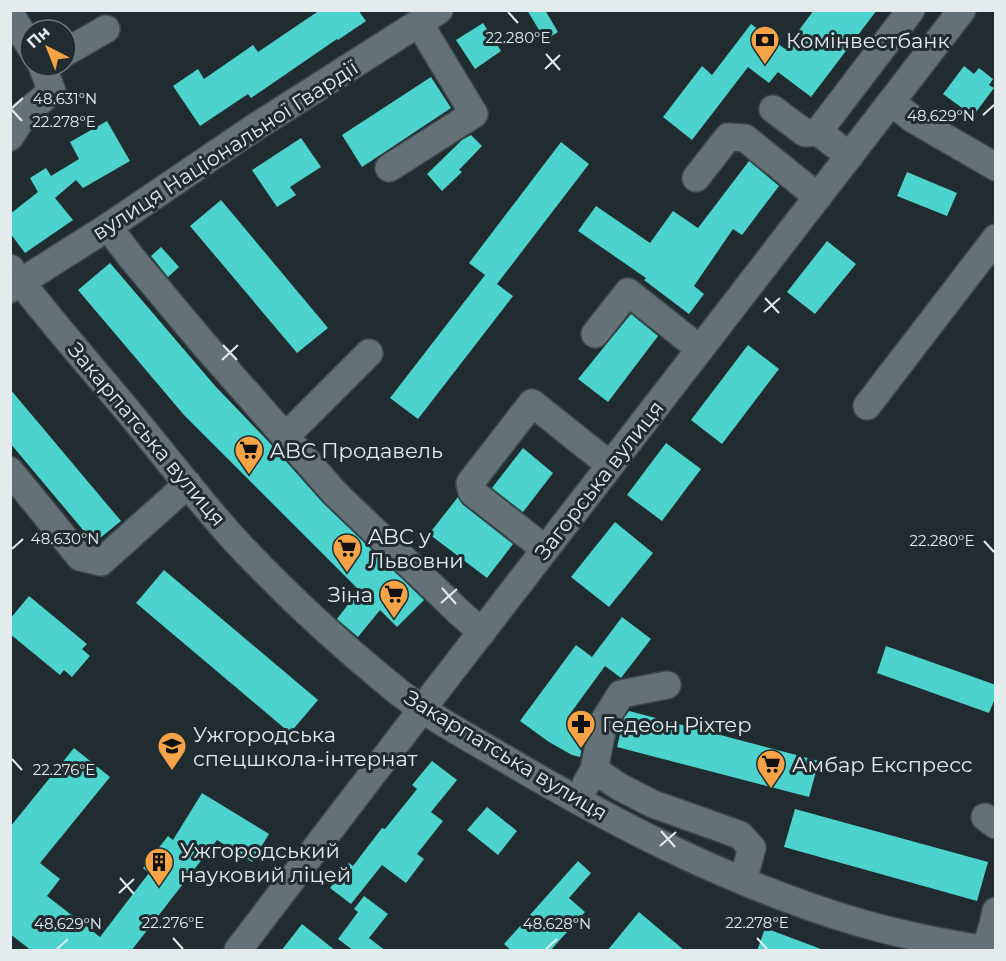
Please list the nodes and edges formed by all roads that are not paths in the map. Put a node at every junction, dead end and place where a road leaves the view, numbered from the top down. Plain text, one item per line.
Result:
1 (912, 10) edge
2 (962, 10) edge
3 (10, 14) edge
4 (429, 17) edge
5 (18, 27) edge
6 (106, 29) dead end
7 (944, 34) junction
8 (78, 45) edge
9 (47, 78) edge
10 (891, 102) junction
11 (773, 109) dead end
12 (818, 132) junction
13 (10, 137) edge
14 (850, 156) junction
15 (996, 167) edge
16 (389, 168) dead end
17 (696, 178) dead end
18 (818, 197) junction
19 (108, 227) junction
20 (996, 237) edge
21 (14, 280) edge
22 (595, 334) dead end
23 (700, 349) junction
24 (369, 353) dead end
25 (867, 406) dead end
26 (285, 437) junction
27 (610, 465) junction
28 (10, 471) edge
29 (188, 483) junction
30 (546, 549) junction
31 (482, 632) junction
32 (667, 685) dead end
33 (423, 709) junction
34 (594, 770) junction
35 (575, 800) junction
36 (743, 880) junction
37 (996, 911) edge
38 (985, 950) edge
39 (238, 951) edge

1 - 7 street
1 - 12 street
2 - 7 street, Загорська вулиця
3 - 5 street
4 - 16 street
4 - 19 street, вулиця Національної Гвардії
6 - 8 street
7 - 10 street, Загорська вулиця
9 - 13 street
10 - 14 street, Загорська вулиця
10 - 15 street
11 - 12 street
12 - 14 street
14 - 18 street, Загорська вулиця
17 - 18 street
18 - 23 street, Загорська вулиця
19 - 21 street, вулиця Національної Гвардії
19 - 26 street
20 - 25 street
21 - 29 street, Закарпатська вулиця
22 - 23 street
23 - 27 street, Загорська вулиця
24 - 26 street
26 - 31 street
27 - 30 street, Загорська вулиця
27 - 30 street
28 - 29 street
29 - 33 street, Закарпатська вулиця
30 - 31 street, Загорська вулиця
31 - 33 street, Загорська вулиця
32 - 34 street
33 - 35 street, Закарпатська вулиця
33 - 39 street, Загорська вулиця
34 - 35 street
34 - 36 street
35 - 36 street, Закарпатська вулиця
36 - 38 street, Закарпатська вулиця
37 - 38 street

